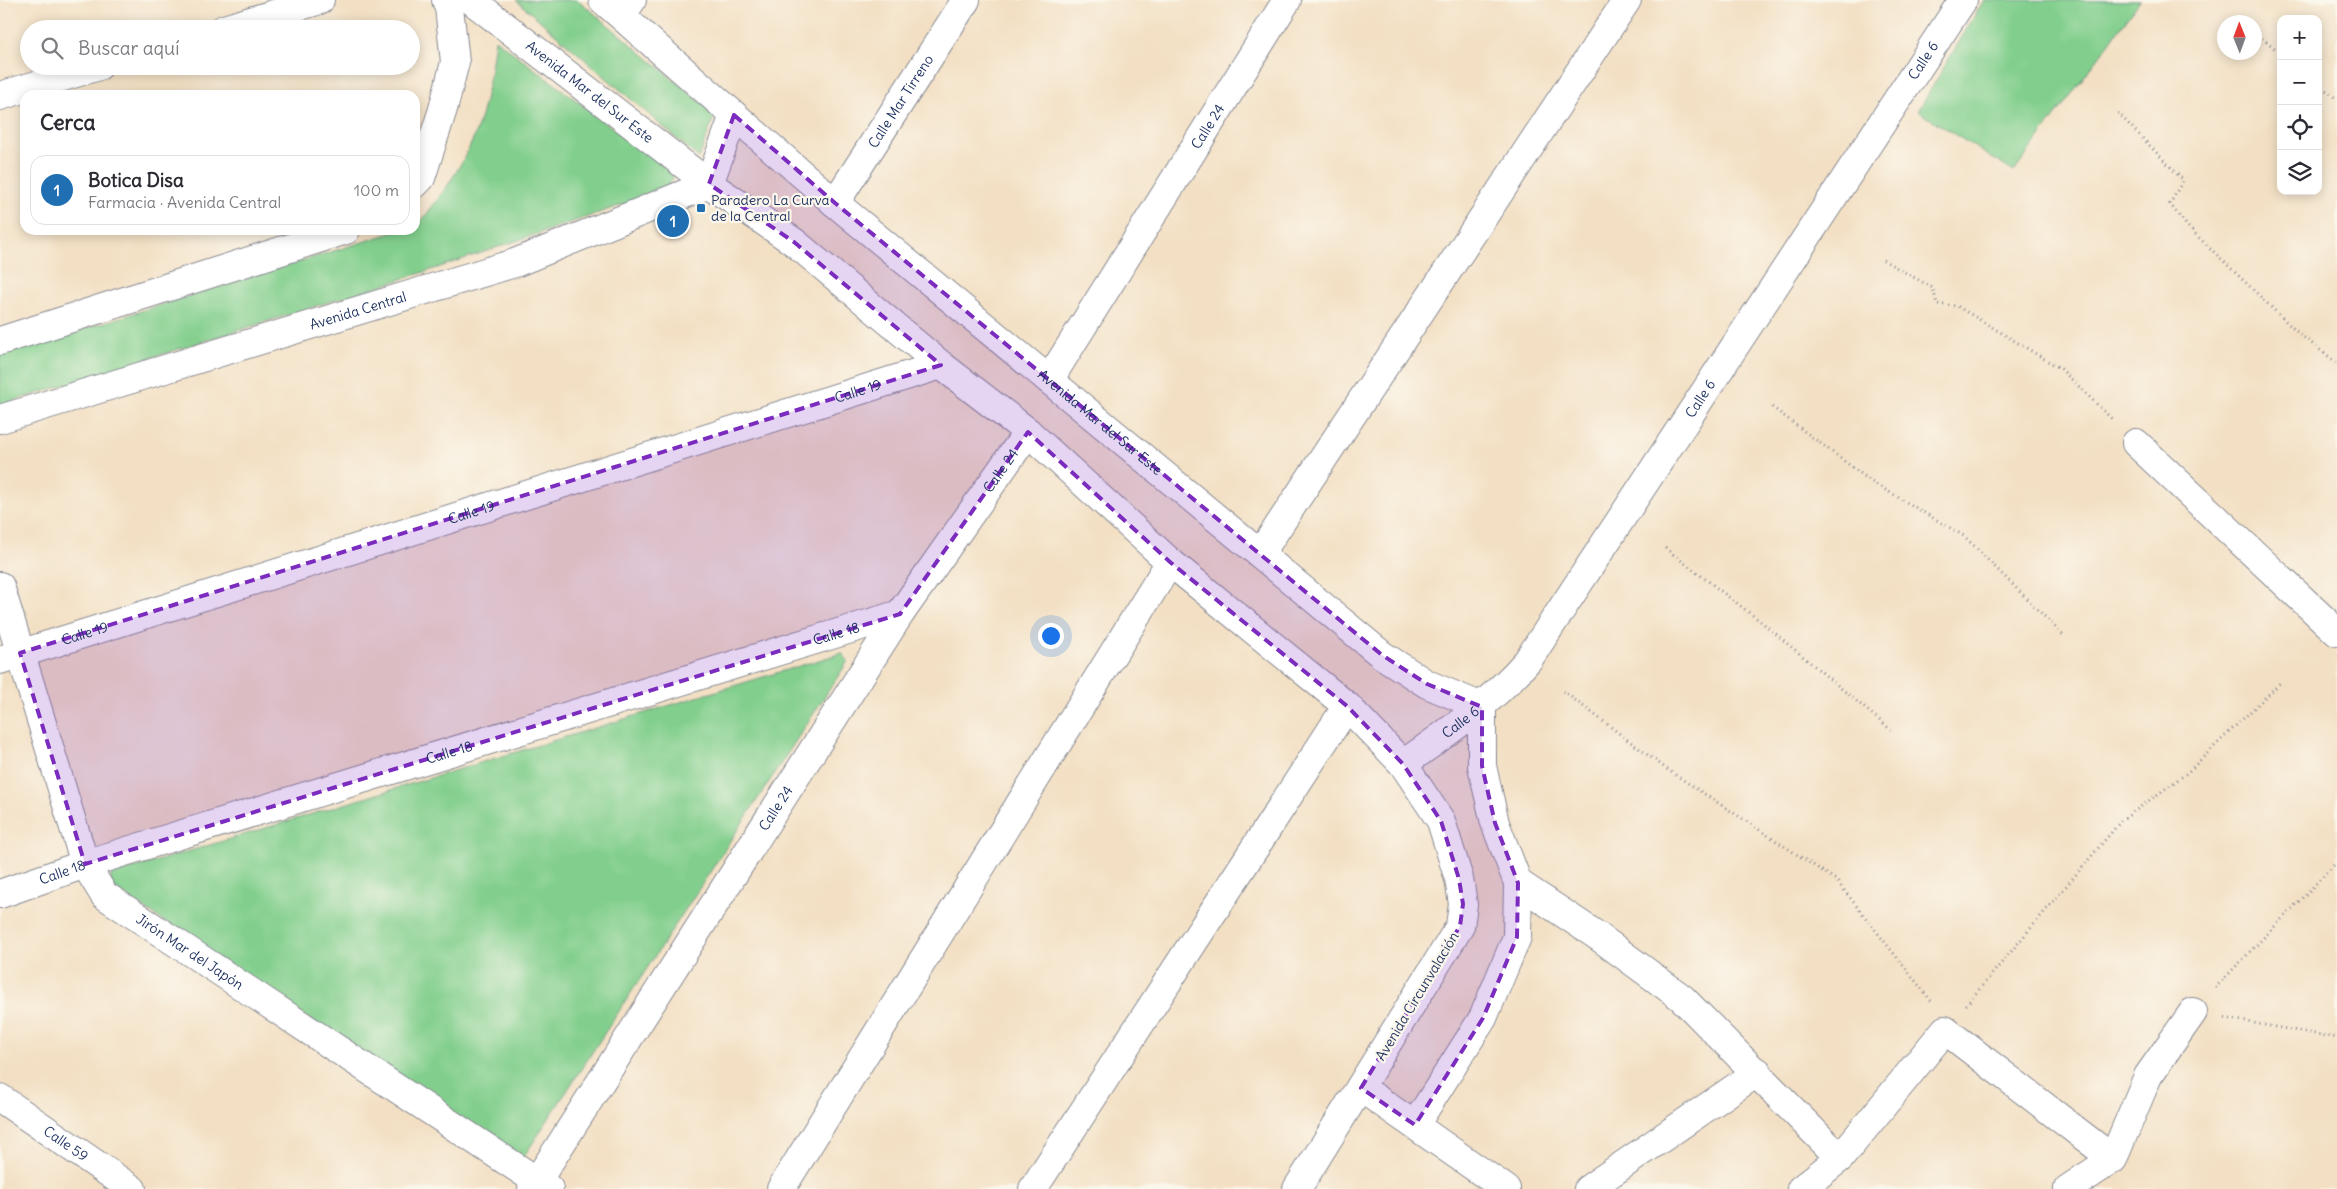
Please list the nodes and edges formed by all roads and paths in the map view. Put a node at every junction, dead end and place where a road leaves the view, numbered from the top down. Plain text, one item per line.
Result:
1 (320, 0) edge
2 (446, 0) edge
3 (471, 0) edge
4 (966, 0) edge
5 (1287, 0) edge
6 (1626, 0) edge
7 (1963, 0) edge
8 (619, 5) edge
9 (254, 20) edge
10 (2262, 39) edge
11 (2277, 51) edge
12 (69, 75) edge
13 (2322, 87) edge
14 (0, 96) edge
15 (2337, 99) edge
16 (2118, 113) dead end
17 (734, 115) junction
18 (420, 179) edge
19 (709, 184) junction
20 (835, 203) junction
21 (331, 235) edge
22 (1883, 260) dead end
23 (0, 342) edge
24 (2337, 363) edge
25 (941, 365) junction
26 (1049, 380) junction
27 (1772, 407) dead end
28 (0, 419) edge
29 (1028, 432) junction
30 (2136, 443) joint
31 (1665, 548) dead end
32 (1260, 554) junction
33 (1170, 562) junction
34 (0, 586) edge
35 (900, 614) junction
36 (2337, 632) edge
37 (2065, 637) dead end
38 (10, 657) edge
39 (2280, 682) dead end
40 (1563, 691) dead end
41 (1347, 706) junction
42 (1482, 707) junction
43 (1891, 730) dead end
44 (1403, 764) junction
45 (2337, 862) edge
46 (85, 864) junction
47 (1518, 883) junction
48 (0, 894) edge
49 (2192, 1012) junction
50 (1945, 1030) junction
51 (2337, 1038) edge
52 (1758, 1072) junction
53 (1361, 1088) junction
54 (0, 1098) edge
55 (1415, 1125) junction
56 (1840, 1158) junction
57 (2113, 1159) junction
58 (540, 1186) edge
59 (132, 1189) edge
60 (781, 1189) edge
61 (1033, 1189) edge
62 (1297, 1189) edge
63 (1506, 1189) edge
64 (1588, 1189) edge
65 (1801, 1189) edge
66 (2068, 1189) edge

1 - 9 street
2 - 18 street
3 - 19 street, Avenida Mar del Sur Este
4 - 20 street, Calle Mar Tirreno
5 - 26 street, Calle 24
6 - 32 street
7 - 42 street, Calle 6
8 - 17 street, Avenida Mar del Sur Este
10 - 11 path
12 - 14 street
13 - 15 path
16 - 24 path
17 - 19 street
17 - 20 street, Avenida Mar del Sur Este
19 - 25 street, Avenida Mar del Sur Este
19 - 28 street, Avenida Central
20 - 26 street, Avenida Mar del Sur Este
21 - 23 street
22 - 30 path
25 - 29 street, Avenida Mar del Sur Este
25 - 38 street, Calle 19
26 - 32 street, Avenida Mar del Sur Este
27 - 37 path
29 - 33 street, Avenida Mar del Sur Este
29 - 35 street, Calle 24
30 - 36 street
31 - 43 path
32 - 42 street, Avenida Mar del Sur Este
33 - 41 street, Avenida Mar del Sur Este
33 - 60 street
34 - 38 street, Jirón Mar del Japón
35 - 46 street, Calle 18
35 - 58 street, Calle 24
38 - 46 street, Jirón Mar del Japón
39 - 50 path
40 - 50 path
41 - 44 street, Avenida Mar del Sur Este
41 - 61 street
42 - 44 street, Calle 6
42 - 47 street
44 - 53 street, Avenida Circunvalación
45 - 49 path
46 - 48 street, Calle 18
46 - 58 street, Jirón Mar del Japón
47 - 52 street
47 - 55 street
49 - 51 path
49 - 57 street
50 - 56 street
50 - 57 street
52 - 56 street
52 - 64 street
53 - 55 street
53 - 62 street, Avenida Circunvalación
54 - 59 street, Calle 59
55 - 63 street
56 - 65 street
57 - 66 street

